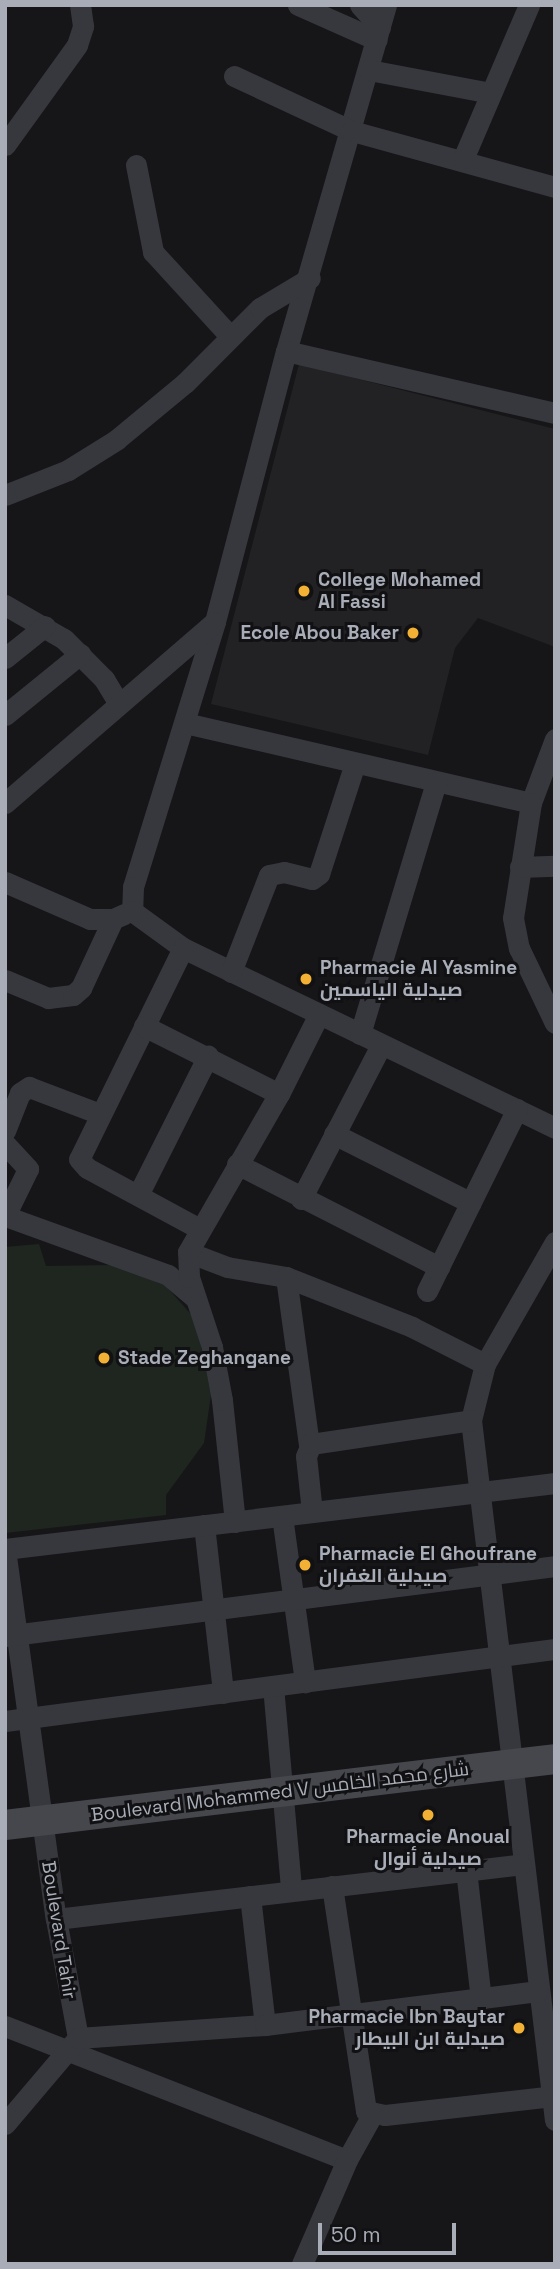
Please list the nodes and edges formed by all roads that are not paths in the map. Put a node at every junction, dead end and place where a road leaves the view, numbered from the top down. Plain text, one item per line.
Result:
1 (80, 5) edge
2 (298, 5) edge
3 (360, 5) edge
4 (386, 5) edge
5 (529, 5) edge
6 (379, 34) junction
7 (369, 70) junction
8 (234, 76) dead end
9 (491, 93) junction
10 (352, 131) junction
11 (5, 145) edge
12 (463, 159) junction
13 (136, 165) dead end
14 (555, 187) edge
15 (310, 278) junction
16 (229, 336) junction
17 (286, 351) junction
18 (555, 414) edge
19 (5, 495) edge
20 (5, 605) edge
21 (215, 622) junction
22 (45, 626) junction
23 (80, 654) junction
24 (5, 658) edge
25 (118, 702) junction
26 (5, 715) edge
27 (184, 723) junction
28 (555, 739) edge
29 (355, 763) junction
30 (436, 782) junction
31 (5, 803) edge
32 (531, 803) junction
33 (555, 866) edge
34 (520, 867) junction
35 (5, 883) edge
36 (122, 915) junction
37 (183, 948) junction
38 (231, 972) junction
39 (5, 980) edge
40 (318, 1016) junction
41 (555, 1023) edge
42 (144, 1026) junction
43 (360, 1034) junction
44 (381, 1045) junction
45 (208, 1056) junction
46 (279, 1094) junction
47 (517, 1108) junction
48 (100, 1114) junction
49 (555, 1128) edge
50 (5, 1130) edge
51 (334, 1134) junction
52 (5, 1144) edge
53 (237, 1164) junction
54 (138, 1195) junction
55 (301, 1199) junction
56 (471, 1203) junction
57 (6, 1216) edge
58 (200, 1228) junction
59 (555, 1242) edge
60 (188, 1252) junction
61 (439, 1267) junction
62 (286, 1277) junction
63 (427, 1292) dead end
64 (194, 1297) junction
65 (485, 1364) junction
66 (471, 1420) junction
67 (309, 1446) junction
68 (555, 1483) edge
69 (478, 1493) junction
70 (312, 1512) junction
71 (282, 1516) junction
72 (235, 1522) junction
73 (204, 1525) junction
74 (5, 1549) edge
75 (555, 1566) edge
76 (488, 1574) junction
77 (294, 1599) junction
78 (214, 1610) junction
79 (11, 1636) edge
80 (555, 1650) edge
81 (498, 1657) junction
82 (305, 1682) junction
83 (273, 1686) junction
84 (223, 1693) junction
85 (28, 1718) junction
86 (5, 1721) edge
87 (555, 1759) edge
88 (511, 1765) junction
89 (281, 1790) junction
90 (42, 1821) junction
91 (5, 1825) edge
92 (521, 1864) junction
93 (466, 1870) junction
94 (332, 1886) junction
95 (291, 1889) junction
96 (250, 1896) junction
97 (56, 1919) junction
98 (538, 1992) junction
99 (481, 1998) junction
100 (350, 2015) junction
101 (265, 2025) junction
102 (5, 2026) edge
103 (72, 2044) junction
104 (553, 2096) edge
105 (372, 2115) junction
106 (555, 2120) edge
107 (5, 2124) edge
108 (347, 2160) junction
109 (300, 2262) edge

1 - 11 street
2 - 6 street
3 - 6 street
4 - 6 street
5 - 9 street
6 - 7 street
7 - 9 street
7 - 10 street
8 - 10 street
9 - 12 street
10 - 12 street
10 - 15 street
12 - 14 street
13 - 16 street
15 - 16 street
15 - 17 street
16 - 19 street
17 - 18 street
17 - 21 street
20 - 22 street
21 - 25 street
21 - 27 street
22 - 23 street
22 - 24 street
23 - 25 street
23 - 26 street
25 - 31 street
27 - 29 street
27 - 36 street
28 - 32 street
29 - 30 street
29 - 38 street
30 - 32 street
30 - 43 street
32 - 34 street
33 - 34 street
34 - 41 street
35 - 36 street
36 - 37 street
36 - 39 street
37 - 38 street
37 - 42 street
38 - 40 street
40 - 43 street
40 - 46 street
42 - 45 street
42 - 48 street
43 - 44 street
44 - 47 street
44 - 51 street
45 - 46 street
45 - 54 street
46 - 53 street
47 - 49 street
47 - 56 street
48 - 50 street
48 - 54 street
51 - 55 street
51 - 56 street
52 - 57 street
53 - 55 street
53 - 58 street
54 - 58 street
55 - 61 street
56 - 61 street
57 - 64 street
58 - 60 street
59 - 65 street
60 - 62 street
60 - 64 street
61 - 63 street
62 - 65 street
62 - 67 street
64 - 72 street
65 - 66 street
66 - 67 street
66 - 69 street
67 - 70 street
68 - 69 street
69 - 70 street
69 - 76 street
70 - 71 street
71 - 72 street
71 - 77 street
72 - 73 street
73 - 74 street
73 - 78 street
74 - 79 street, Boulevard Tahir
75 - 76 street
76 - 77 street
76 - 81 street
77 - 78 street
77 - 82 street
78 - 79 street
78 - 84 street
79 - 85 street, Boulevard Tahir
80 - 81 street
81 - 82 street
81 - 88 street
82 - 83 street
83 - 84 street
83 - 89 street
84 - 85 street
85 - 86 street
85 - 90 street, Boulevard Tahir
87 - 88 main road, Boulevard Mohammed V شارع محمد الخامس
88 - 89 main road, Boulevard Mohammed V شارع محمد الخامس
88 - 92 street
89 - 90 main road, Boulevard Mohammed V شارع محمد الخامس
89 - 95 street
90 - 91 main road, Boulevard Mohammed V شارع محمد الخامس
90 - 97 street, Boulevard Tahir
92 - 93 street
92 - 98 street
93 - 94 street
93 - 99 street
94 - 95 street
94 - 100 street
95 - 96 street
96 - 97 street
96 - 101 street
97 - 103 street, Boulevard Tahir
98 - 99 street
98 - 104 street
99 - 100 street
100 - 101 street
100 - 105 street
101 - 103 street
102 - 103 street
103 - 107 street
103 - 108 street
104 - 105 street
104 - 106 street
105 - 108 street
108 - 109 street

